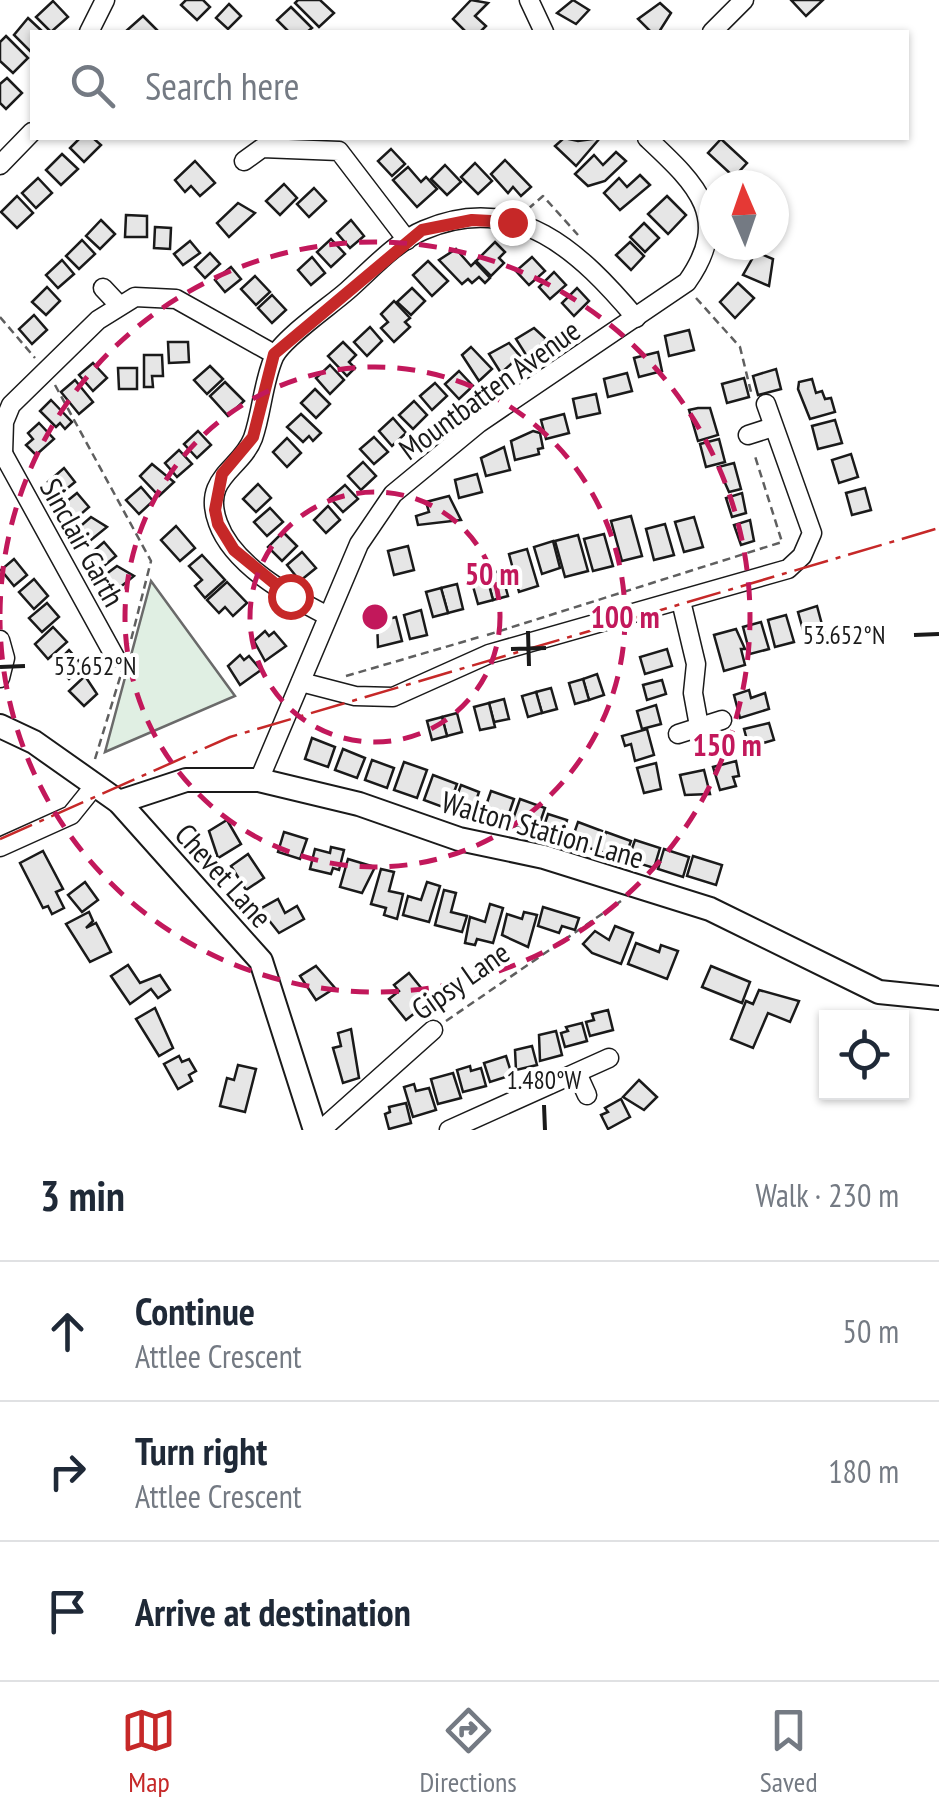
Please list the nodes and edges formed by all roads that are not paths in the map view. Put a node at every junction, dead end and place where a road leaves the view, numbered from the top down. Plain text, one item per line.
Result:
1 (104, 0) edge
2 (529, 0) edge
3 (746, 7) edge
4 (90, 30) edge
5 (543, 30) edge
6 (715, 30) edge
7 (30, 134) edge
8 (650, 140) edge
9 (345, 144) edge
10 (244, 161) dead end
11 (0, 164) edge
12 (407, 240) junction
13 (103, 288) dead end
14 (118, 304) junction
15 (636, 318) junction
16 (274, 354) junction
17 (766, 404) road end
18 (773, 426) junction
19 (748, 435) road end
20 (2, 451) edge
21 (681, 601) junction
22 (326, 615) junction
23 (0, 640) edge
24 (120, 655) road end
25 (0, 678) edge
26 (308, 683) junction
27 (722, 720) dead end
28 (0, 726) edge
29 (699, 726) junction
30 (678, 734) dead end
31 (259, 780) junction
32 (92, 782) junction
33 (119, 802) junction
34 (0, 847) edge
35 (939, 998) edge
36 (433, 1030) road end
37 (609, 1058) dead end
38 (577, 1072) junction
39 (587, 1095) dead end
40 (318, 1130) edge
41 (449, 1130) edge

1 - 4 street
2 - 5 street
3 - 6 street
7 - 11 street
8 - 15 street, Mountbatten Avenue
9 - 10 street
9 - 12 street
12 - 15 street
12 - 16 street
13 - 14 street
14 - 16 street
14 - 20 street, Sinclair Garth
15 - 22 street, Mountbatten Avenue
16 - 22 street
17 - 18 street
18 - 19 street
18 - 21 street
20 - 24 street, Sinclair Garth
21 - 26 street
21 - 29 street
22 - 26 street, Mountbatten Avenue
23 - 25 street
26 - 31 street, Mountbatten Avenue
27 - 29 street
28 - 32 main road, Chevet Lane
29 - 30 street
31 - 33 main road, Walton Station Lane
31 - 35 main road, Walton Station Lane
32 - 33 main road, Chevet Lane
32 - 34 street
33 - 40 main road, Chevet Lane
36 - 40 street, Gipsy Lane
37 - 38 street
38 - 39 street
38 - 41 street

